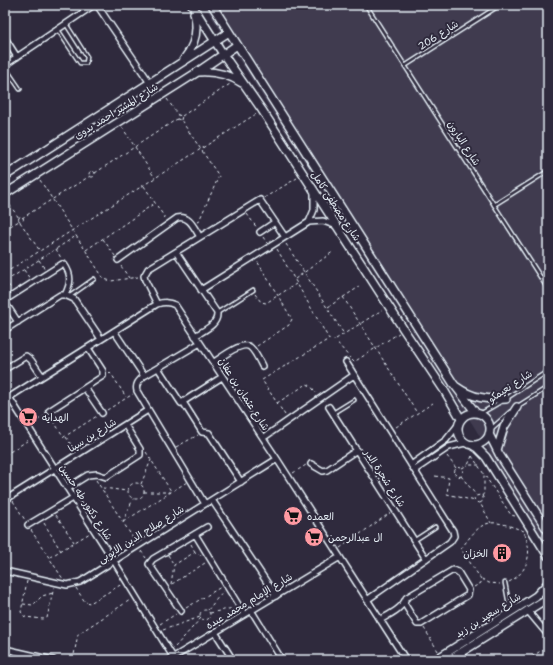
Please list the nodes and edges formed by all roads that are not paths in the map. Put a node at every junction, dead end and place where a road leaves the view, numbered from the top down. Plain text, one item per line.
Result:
1 (96, 5) edge
2 (212, 5) edge
3 (366, 5) edge
4 (500, 5) edge
5 (192, 6) edge
6 (66, 24) junction
7 (58, 29) junction
8 (229, 32) junction
9 (5, 38) edge
10 (215, 41) junction
11 (238, 45) junction
12 (224, 54) junction
13 (17, 57) junction
14 (181, 63) junction
15 (5, 66) edge
16 (405, 66) junction
17 (196, 73) junction
18 (150, 83) junction
19 (247, 87) junction
20 (20, 89) dead end
21 (548, 171) edge
22 (5, 176) edge
23 (314, 190) junction
24 (5, 194) edge
25 (494, 206) junction
26 (275, 222) junction
27 (309, 222) junction
28 (338, 227) junction
29 (260, 232) dead end
30 (200, 237) junction
31 (284, 238) junction
32 (176, 252) junction
33 (118, 260) dead end
34 (94, 279) dead end
35 (548, 289) edge
36 (201, 290) junction
37 (253, 290) road end
38 (67, 296) junction
39 (157, 304) junction
40 (217, 313) junction
41 (18, 322) junction
42 (5, 330) edge
43 (114, 331) junction
44 (195, 336) junction
45 (101, 339) junction
46 (200, 343) junction
47 (88, 348) junction
48 (346, 362) dead end
49 (213, 363) junction
50 (262, 366) dead end
51 (158, 368) junction
52 (5, 369) edge
53 (548, 371) edge
54 (354, 375) junction
55 (42, 376) junction
56 (144, 376) junction
57 (222, 377) junction
58 (453, 383) junction
59 (548, 387) edge
60 (85, 388) junction
61 (459, 391) junction
62 (449, 397) junction
63 (7, 398) edge
64 (506, 399) junction
65 (354, 400) dead end
66 (183, 402) junction
67 (329, 407) dead end
68 (517, 407) junction
69 (148, 410) junction
70 (49, 411) dead end
71 (333, 413) junction
72 (102, 414) road end
73 (478, 414) junction
74 (460, 422) junction
75 (125, 425) junction
76 (490, 432) junction
77 (263, 438) junction
78 (468, 444) junction
79 (357, 450) junction
80 (498, 452) junction
81 (276, 459) junction
82 (489, 461) junction
83 (311, 464) road end
84 (412, 464) junction
85 (55, 469) junction
86 (415, 470) junction
87 (241, 482) junction
88 (67, 488) junction
89 (73, 498) junction
90 (5, 500) edge
91 (212, 500) junction
92 (205, 504) junction
93 (28, 525) road end
94 (207, 527) dead end
95 (435, 527) dead end
96 (548, 531) edge
97 (195, 534) junction
98 (415, 540) junction
99 (548, 555) edge
100 (340, 557) junction
101 (426, 559) junction
102 (114, 561) junction
103 (5, 571) edge
104 (505, 583) road end
105 (548, 583) edge
106 (541, 592) junction
107 (276, 596) junction
108 (546, 598) edge
109 (367, 600) junction
110 (404, 603) junction
111 (251, 610) junction
112 (527, 610) junction
113 (181, 611) road end
114 (510, 613) junction
115 (244, 614) junction
116 (380, 620) junction
117 (215, 632) junction
118 (548, 634) edge
119 (5, 649) edge
120 (438, 658) edge
121 (171, 659) edge
122 (53, 660) edge
123 (233, 660) edge
124 (282, 660) edge
125 (406, 660) edge
126 (449, 660) edge

1 - 6 street
1 - 18 street
2 - 8 street, شارع مصطفى كامل
3 - 16 lane, شارع البارون
4 - 16 lane, شارع 206
5 - 10 street, شارع مصطفى كامل
5 - 14 street
6 - 7 street
6 - 7 lane
7 - 13 street
8 - 10 street, شارع المشير احمد بدوى
8 - 11 street, شارع مصطفى كامل
9 - 13 street
10 - 12 street, شارع مصطفى كامل
10 - 14 street, شارع المشير احمد بدوى
11 - 12 street, شارع المشير احمد بدوى
11 - 58 street, شارع مصطفى كامل
12 - 17 street, شارع المشير احمد بدوى
12 - 19 street, شارع مصطفى كامل
13 - 15 street
14 - 18 street, شارع المشير احمد بدوى
15 - 20 lane
16 - 25 lane, شارع البارون
17 - 19 street
17 - 24 street, شارع المشير احمد بدوى
18 - 22 street, شارع المشير احمد بدوى
19 - 23 street, شارع مصطفى كامل
21 - 25 lane
23 - 27 street
23 - 28 street, شارع مصطفى كامل
25 - 35 lane, شارع البارون
26 - 29 street
26 - 30 street
26 - 31 street
27 - 28 street
27 - 31 street
28 - 62 street, شارع مصطفى كامل
30 - 32 street
30 - 33 street
31 - 36 street
32 - 36 street
32 - 39 street
34 - 38 lane
36 - 40 street
37 - 40 lane
38 - 41 street
38 - 41 street
38 - 45 street
39 - 43 street
39 - 44 street, شارع عثمان بن عفان
40 - 44 street
41 - 42 street
43 - 45 street
43 - 56 street
44 - 46 street, شارع عثمان بن عفان
45 - 47 street
46 - 49 street, شارع عثمان بن عفان
46 - 51 street
47 - 55 street
47 - 60 street
48 - 54 street
49 - 50 street
49 - 57 street, شارع عثمان بن عفان
51 - 56 street
51 - 66 street
52 - 55 street
53 - 64 lane, شارع نعيمكو
54 - 77 street
54 - 84 street
55 - 63 street
56 - 69 street
57 - 66 street
57 - 77 street, شارع عثمان بن عفان
58 - 61 street, شارع مصطفى كامل
58 - 64 street
59 - 68 lane
60 - 70 street
60 - 72 street
61 - 62 street
61 - 73 street, شارع مصطفى كامل
62 - 74 street, شارع مصطفى كامل
63 - 85 street, شارع دكتور طه حسين
64 - 73 lane, شارع نعيمكو
65 - 71 lane
66 - 87 street
67 - 71 street, شارع شجرة الدر
68 - 76 lane
68 - 80 street
69 - 75 street, شارع بن سينا
69 - 92 street
71 - 79 street, شارع شجرة الدر
73 - 74 street
73 - 76 street
74 - 78 street
74 - 84 street
75 - 85 street, شارع بن سينا
75 - 88 street
76 - 78 street
76 - 80 street
77 - 81 street, شارع عثمان بن عفان
78 - 82 street
78 - 86 street
79 - 83 street
79 - 98 street, شارع شجرة الدر
80 - 82 street
80 - 96 street
81 - 87 street, شارع صلاح الدين الايوبى
81 - 100 street, شارع عثمان بن عفان
82 - 99 street
84 - 86 street
85 - 88 street, شارع دكتور طه حسين
85 - 90 street, شارع بن سينا
86 - 101 street
87 - 91 street, شارع صلاح الدين الايوبى
88 - 89 street, شارع دكتور طه حسين
89 - 93 street
89 - 102 street, شارع دكتور طه حسين
91 - 92 street, شارع صلاح الدين الايوبى
91 - 107 street
92 - 102 street, شارع صلاح الدين الايوبى
94 - 97 street
95 - 98 lane
97 - 113 street
97 - 115 street
98 - 101 street, شارع شجرة الدر
100 - 107 street, شارع الإمام محمد عبده
100 - 109 street, شارع عثمان بن عفان
101 - 109 street
102 - 103 street, شارع صلاح الدين الايوبى
102 - 121 street, شارع دكتور طه حسين
104 - 114 lane
105 - 106 street, شارع سعيد بن زيد
106 - 108 street
106 - 114 street, شارع سعيد بن زيد
107 - 111 street, شارع الإمام محمد عبده
108 - 112 street, شارع سعيد بن زيد
109 - 116 street, شارع عثمان بن عفان
110 - 110 street
110 - 116 street
111 - 115 street, شارع الإمام محمد عبده
111 - 124 street
112 - 118 street
112 - 126 street, شارع سعيد بن زيد
114 - 120 street, شارع سعيد بن زيد
115 - 117 street, شارع الإمام محمد عبده
116 - 125 street, شارع عثمان بن عفان
117 - 121 street, شارع الإمام محمد عبده
117 - 123 street
119 - 122 street

